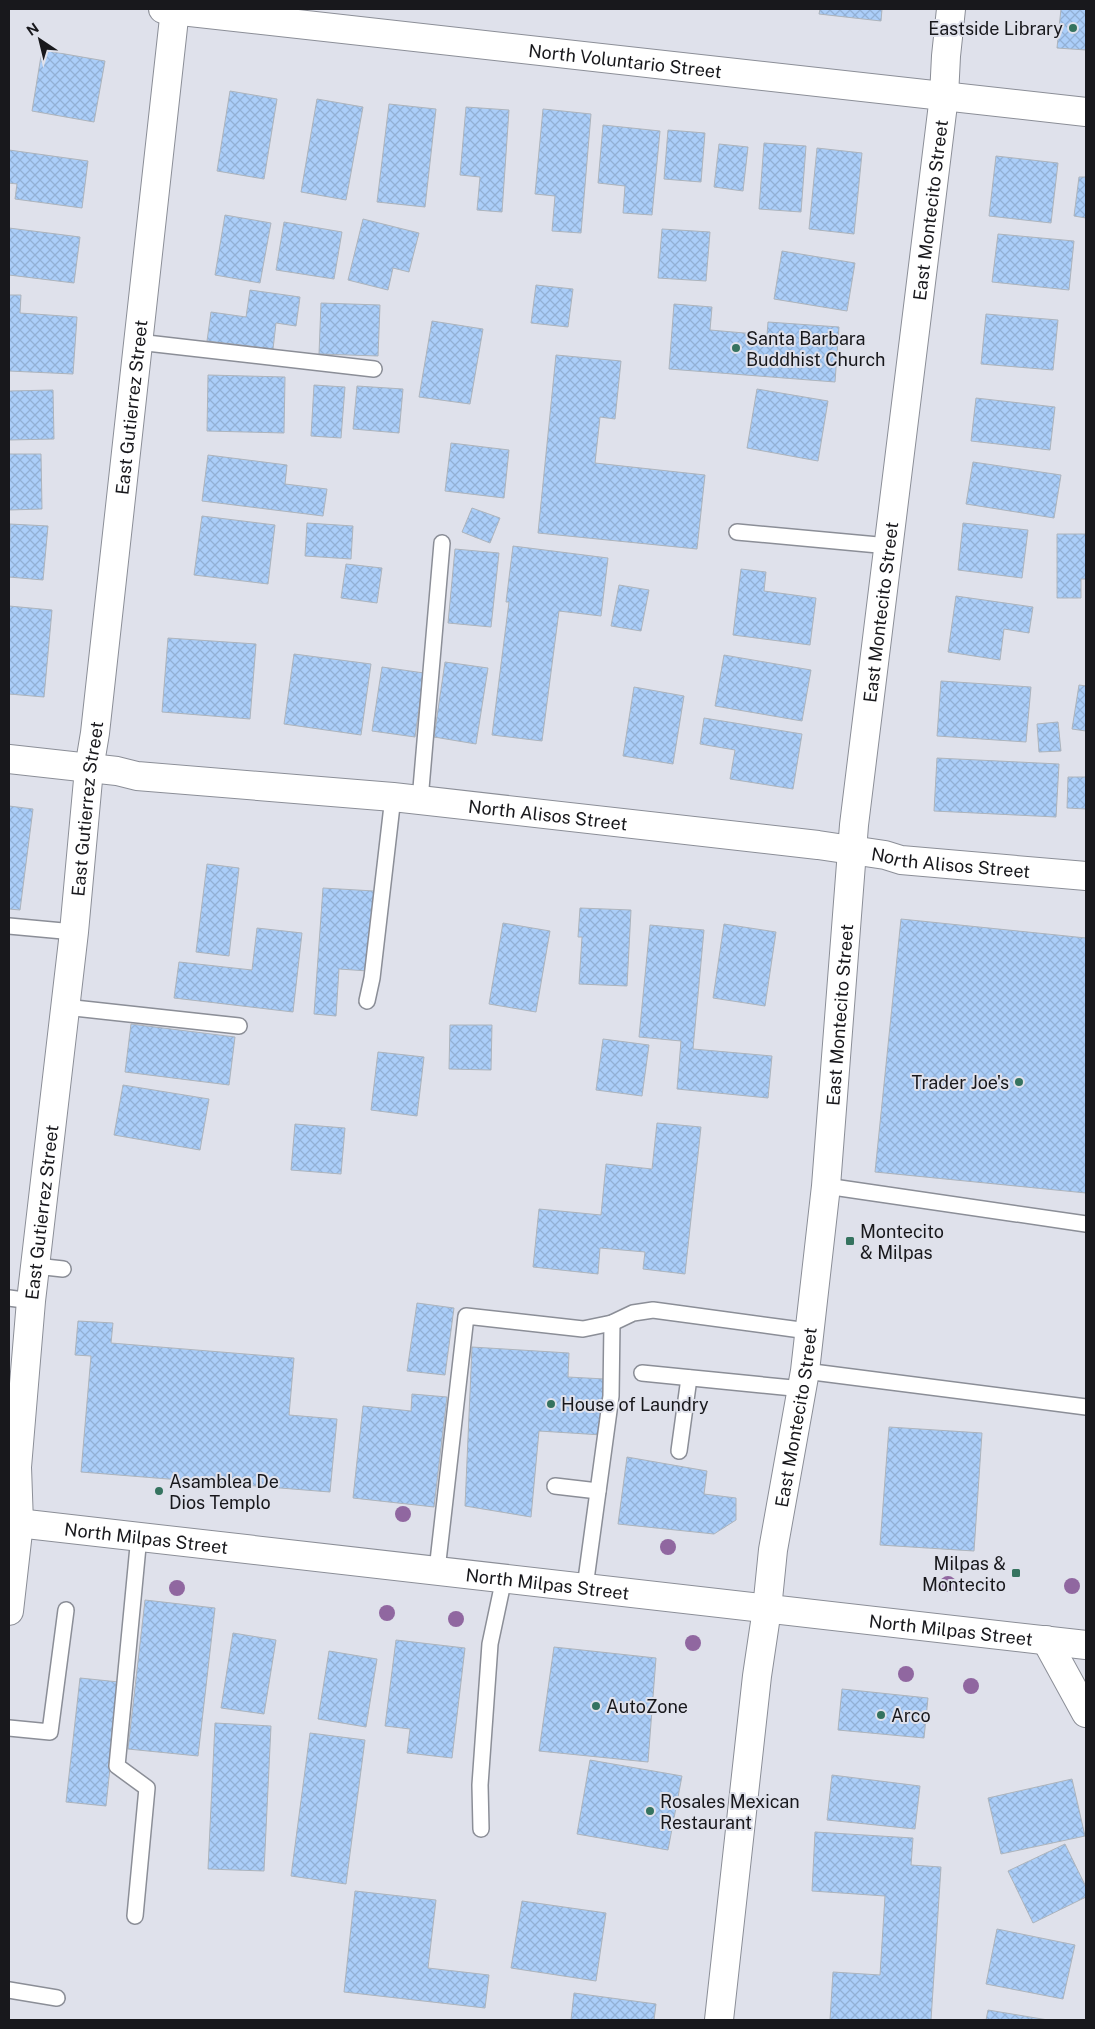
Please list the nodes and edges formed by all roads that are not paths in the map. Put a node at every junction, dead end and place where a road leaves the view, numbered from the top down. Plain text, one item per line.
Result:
1 (163, 9) edge
2 (175, 9) edge
3 (951, 9) edge
4 (944, 96) junction
5 (1086, 112) edge
6 (138, 342) junction
7 (374, 368) dead end
8 (737, 532) dead end
9 (442, 543) dead end
10 (889, 546) junction
11 (9, 759) edge
12 (89, 769) junction
13 (393, 797) junction
14 (420, 800) junction
15 (852, 852) junction
16 (1086, 876) edge
17 (9, 926) edge
18 (74, 932) junction
19 (366, 1001) dead end
20 (66, 1007) junction
21 (239, 1026) dead end
22 (826, 1186) junction
23 (1086, 1224) edge
24 (36, 1266) junction
25 (63, 1269) dead end
26 (20, 1300) edge
27 (612, 1323) junction
28 (808, 1331) junction
29 (642, 1373) dead end
30 (689, 1378) junction
31 (804, 1380) junction
32 (1086, 1407) edge
33 (679, 1451) dead end
34 (554, 1486) dead end
35 (598, 1491) junction
36 (14, 1523) edge
37 (139, 1536) junction
38 (437, 1570) junction
39 (504, 1578) junction
40 (585, 1587) junction
41 (767, 1609) junction
42 (66, 1610) dead end
43 (9, 1611) edge
44 (1046, 1640) junction
45 (1086, 1645) edge
46 (1086, 1712) edge
47 (9, 1728) edge
48 (481, 1829) dead end
49 (134, 1916) dead end
50 (9, 1990) edge
51 (57, 1998) dead end
52 (719, 2020) edge

1 - 2 street, North Voluntario Street
2 - 4 street, North Voluntario Street
2 - 6 street, East Gutierrez Street
3 - 4 street, East Montecito Street
4 - 5 street, North Voluntario Street
4 - 10 street, East Montecito Street
6 - 7 lane
6 - 12 street, East Gutierrez Street
8 - 10 lane
9 - 14 lane
10 - 15 street, East Montecito Street
11 - 12 street, North Alisos Street
12 - 13 street, North Alisos Street
12 - 18 street, East Gutierrez Street
13 - 14 street, North Alisos Street
13 - 19 lane
14 - 15 street, North Alisos Street
15 - 16 street, North Alisos Street
15 - 22 street, East Montecito Street
17 - 18 lane
18 - 20 street, East Gutierrez Street
20 - 21 lane
20 - 24 street, East Gutierrez Street
22 - 23 lane
22 - 28 street, East Montecito Street
24 - 25 lane
24 - 26 street, East Gutierrez Street
26 - 36 street, East Gutierrez Street
27 - 28 lane
27 - 35 lane
27 - 38 lane
28 - 31 street, East Montecito Street
29 - 30 lane
30 - 31 lane
30 - 33 lane
31 - 32 lane
31 - 41 street, East Montecito Street
34 - 35 lane
35 - 40 lane
36 - 37 street, North Milpas Street
36 - 43 street, East Gutierrez Street
37 - 38 street, North Milpas Street
37 - 49 lane
38 - 39 street, North Milpas Street
39 - 40 street, North Milpas Street
39 - 48 lane
40 - 41 street, North Milpas Street
41 - 44 street, North Milpas Street
41 - 52 street, East Montecito Street
42 - 47 lane
44 - 45 street, North Milpas Street
44 - 46 street
50 - 51 lane

